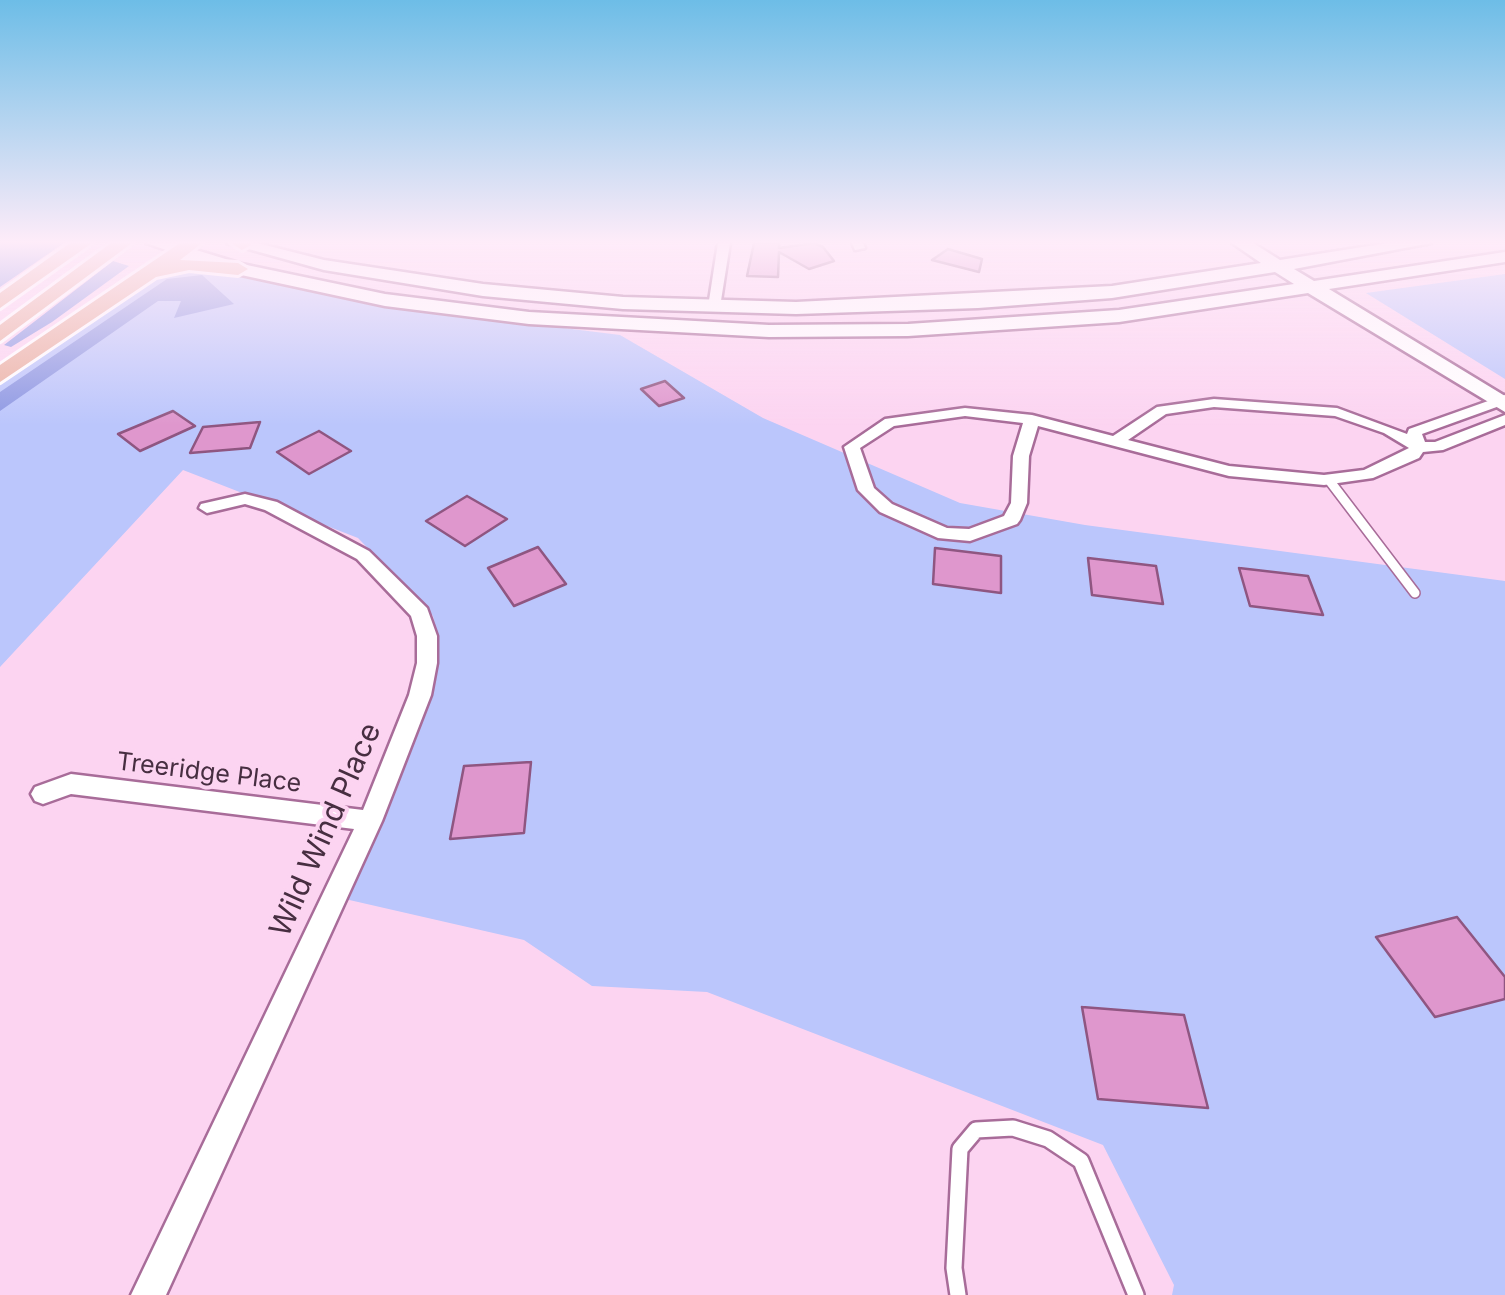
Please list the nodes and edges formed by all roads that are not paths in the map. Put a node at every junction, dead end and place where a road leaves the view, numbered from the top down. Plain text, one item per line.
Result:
1 (41, 303) edge
2 (102, 303) edge
3 (412, 303) edge
4 (666, 303) edge
5 (715, 303) edge
6 (902, 303) edge
7 (1200, 303) edge
8 (1220, 303) edge
9 (1344, 303) edge
10 (1351, 303) edge
11 (1355, 306) junction
12 (714, 307) junction
13 (1194, 307) junction
14 (0, 334) edge
15 (0, 375) edge
16 (1504, 403) edge
17 (1032, 420) junction
18 (1117, 441) junction
19 (1418, 447) junction
20 (1329, 480) junction
21 (207, 508) dead end
22 (1415, 593) dead end
23 (44, 794) dead end
24 (370, 822) junction
25 (148, 1295) edge
26 (958, 1295) edge
27 (1136, 1295) edge

1 - 14 main road
2 - 15 main road
3 - 13 main road
4 - 12 main road
5 - 12 street
6 - 12 main road
7 - 13 main road
8 - 13 main road
9 - 11 main road
10 - 11 main road
11 - 16 main road
16 - 19 street
17 - 17 street
17 - 18 street
18 - 19 street
18 - 20 street
19 - 20 street
20 - 22 lane
21 - 24 street, Wild Wind Place
23 - 24 street, Treeridge Place
24 - 25 street, Wild Wind Place
26 - 27 lane

